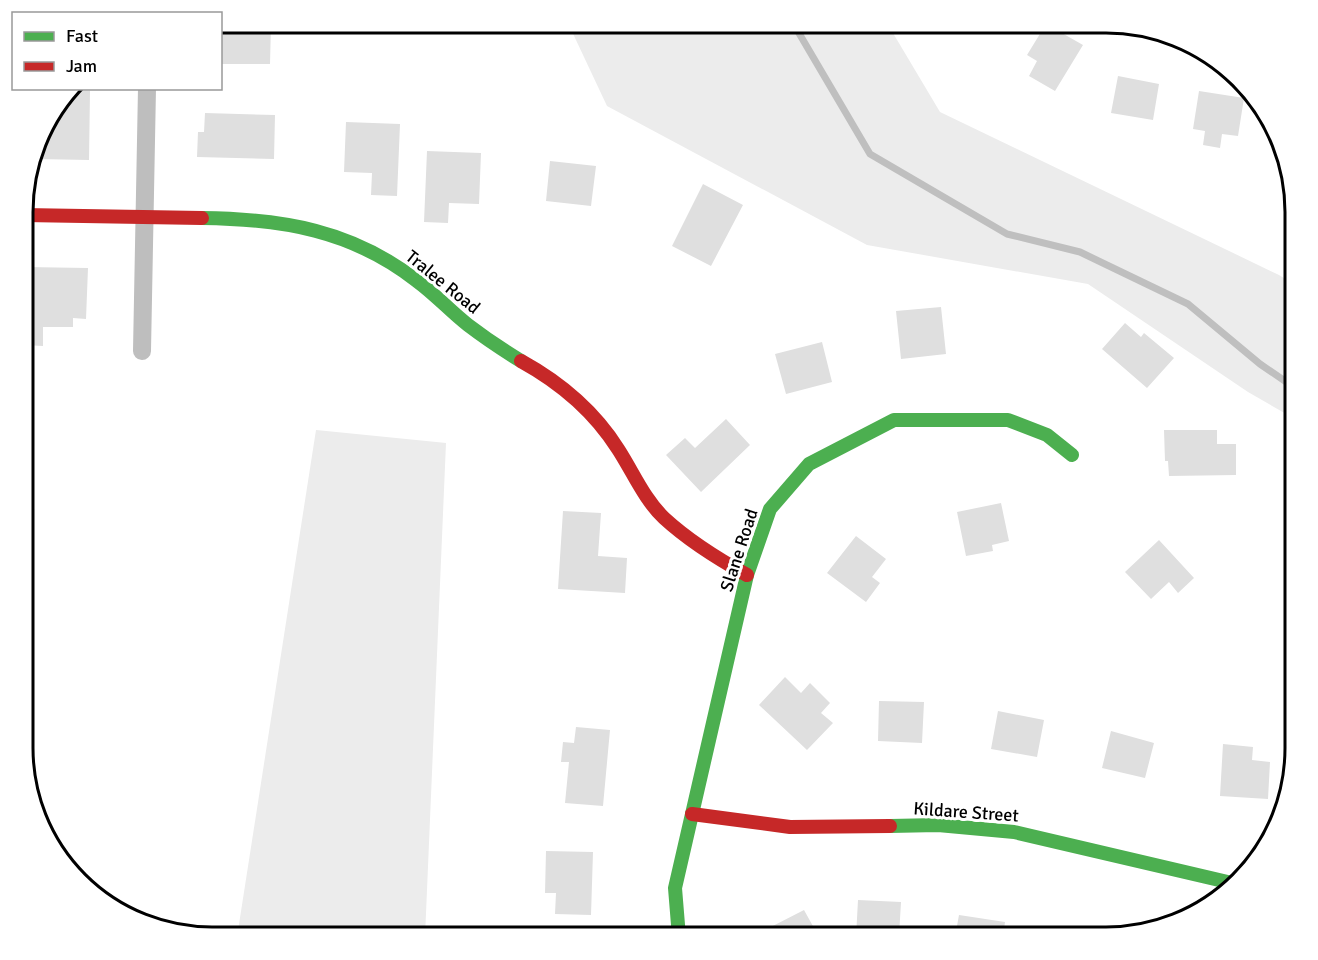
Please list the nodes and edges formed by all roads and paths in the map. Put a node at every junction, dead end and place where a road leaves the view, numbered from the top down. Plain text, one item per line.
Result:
1 (147, 90) edge
2 (33, 215) edge
3 (145, 216) junction
4 (142, 351) dead end
5 (1072, 455) dead end
6 (747, 575) junction
7 (692, 814) junction
8 (1225, 881) edge
9 (678, 927) edge

1 - 3 street
2 - 3 street, Tralee Road
3 - 4 street
3 - 6 street, Tralee Road
5 - 6 street, Slane Road
6 - 7 street, Slane Road
7 - 8 street, Kildare Street
7 - 9 street, Slane Road

